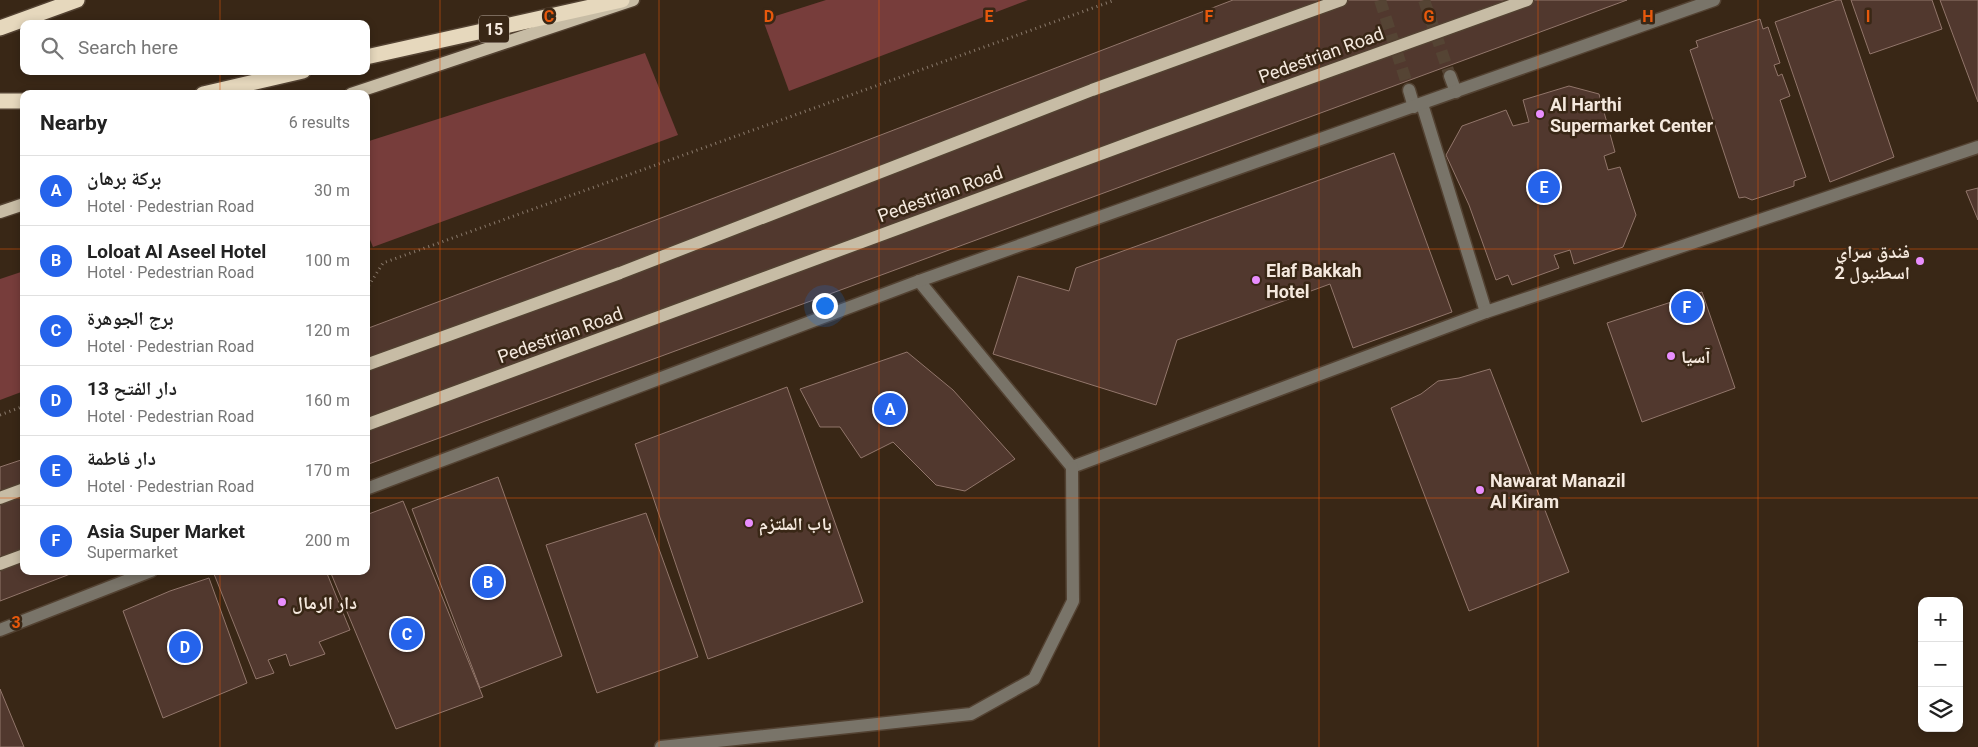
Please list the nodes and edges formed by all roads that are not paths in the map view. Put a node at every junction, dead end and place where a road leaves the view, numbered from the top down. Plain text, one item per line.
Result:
1 (77, 0) edge
2 (622, 0) edge
3 (633, 0) edge
4 (1341, 0) edge
5 (1527, 0) edge
6 (1714, 0) edge
7 (22, 20) edge
8 (20, 21) edge
9 (0, 28) edge
10 (370, 56) edge
11 (286, 75) edge
12 (1450, 76) tunnel mouth
13 (221, 90) edge
14 (363, 90) edge
15 (1409, 90) tunnel mouth
16 (1456, 92) junction
17 (0, 101) edge
18 (20, 101) edge
19 (1418, 105) junction
20 (1978, 147) edge
21 (20, 205) edge
22 (0, 212) edge
23 (919, 281) junction
24 (1486, 312) junction
25 (370, 364) edge
26 (370, 424) edge
27 (1072, 467) junction
28 (370, 487) edge
29 (20, 490) edge
30 (0, 498) edge
31 (20, 556) edge
32 (0, 564) edge
33 (142, 575) edge
34 (0, 630) edge
35 (660, 747) edge

1 - 7 highway
2 - 10 highway, 15
3 - 14 main road
4 - 25 main road
5 - 26 main road, Pedestrian Road
6 - 16 street
8 - 9 highway
11 - 13 highway
12 - 16 street
15 - 19 street
16 - 19 street
17 - 18 highway
19 - 23 street
19 - 24 street
20 - 24 street
21 - 22 main road
23 - 27 street
23 - 28 street
24 - 27 street
27 - 35 street
29 - 30 main road
31 - 32 main road
33 - 34 street

